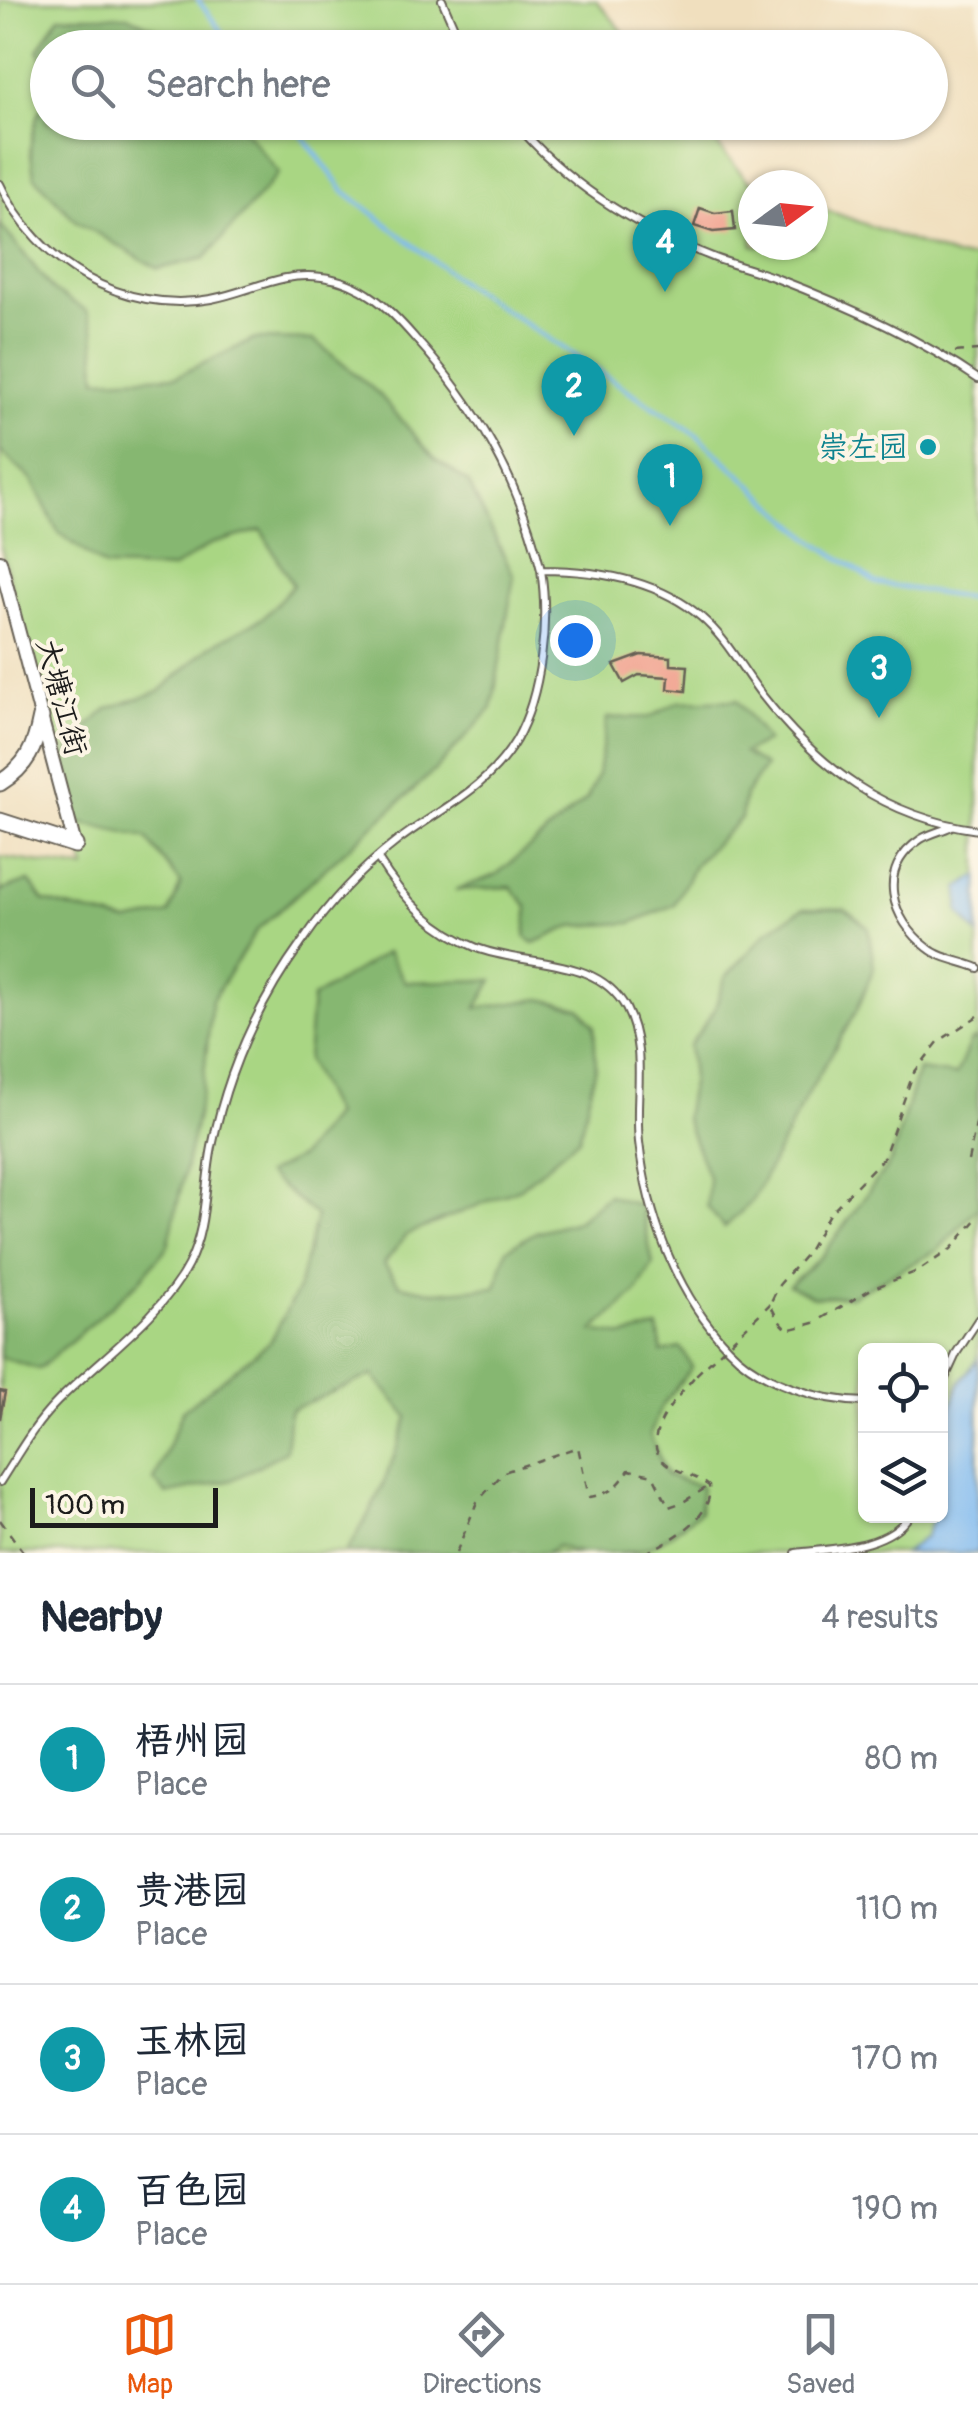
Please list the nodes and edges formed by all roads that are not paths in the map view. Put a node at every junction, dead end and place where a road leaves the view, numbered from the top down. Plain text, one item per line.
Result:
1 (442, 0) edge
2 (455, 30) edge
3 (533, 140) edge
4 (0, 184) edge
5 (978, 379) edge
6 (0, 561) edge
7 (541, 570) junction
8 (41, 717) junction
9 (0, 783) edge
10 (0, 821) edge
11 (951, 826) junction
12 (978, 830) edge
13 (75, 845) joint
14 (378, 858) junction
15 (978, 968) edge
16 (978, 1320) edge
17 (948, 1370) edge
18 (858, 1401) edge
19 (0, 1482) edge
20 (905, 1523) edge
21 (796, 1553) edge

1 - 2 lane
3 - 5 lane
4 - 7 lane
6 - 8 street, 大塘江街
7 - 11 lane
7 - 14 lane
8 - 9 street
8 - 13 street, 大塘江街
10 - 13 street
11 - 12 lane
11 - 15 lane
14 - 18 lane
14 - 19 lane
16 - 17 lane
20 - 21 lane

